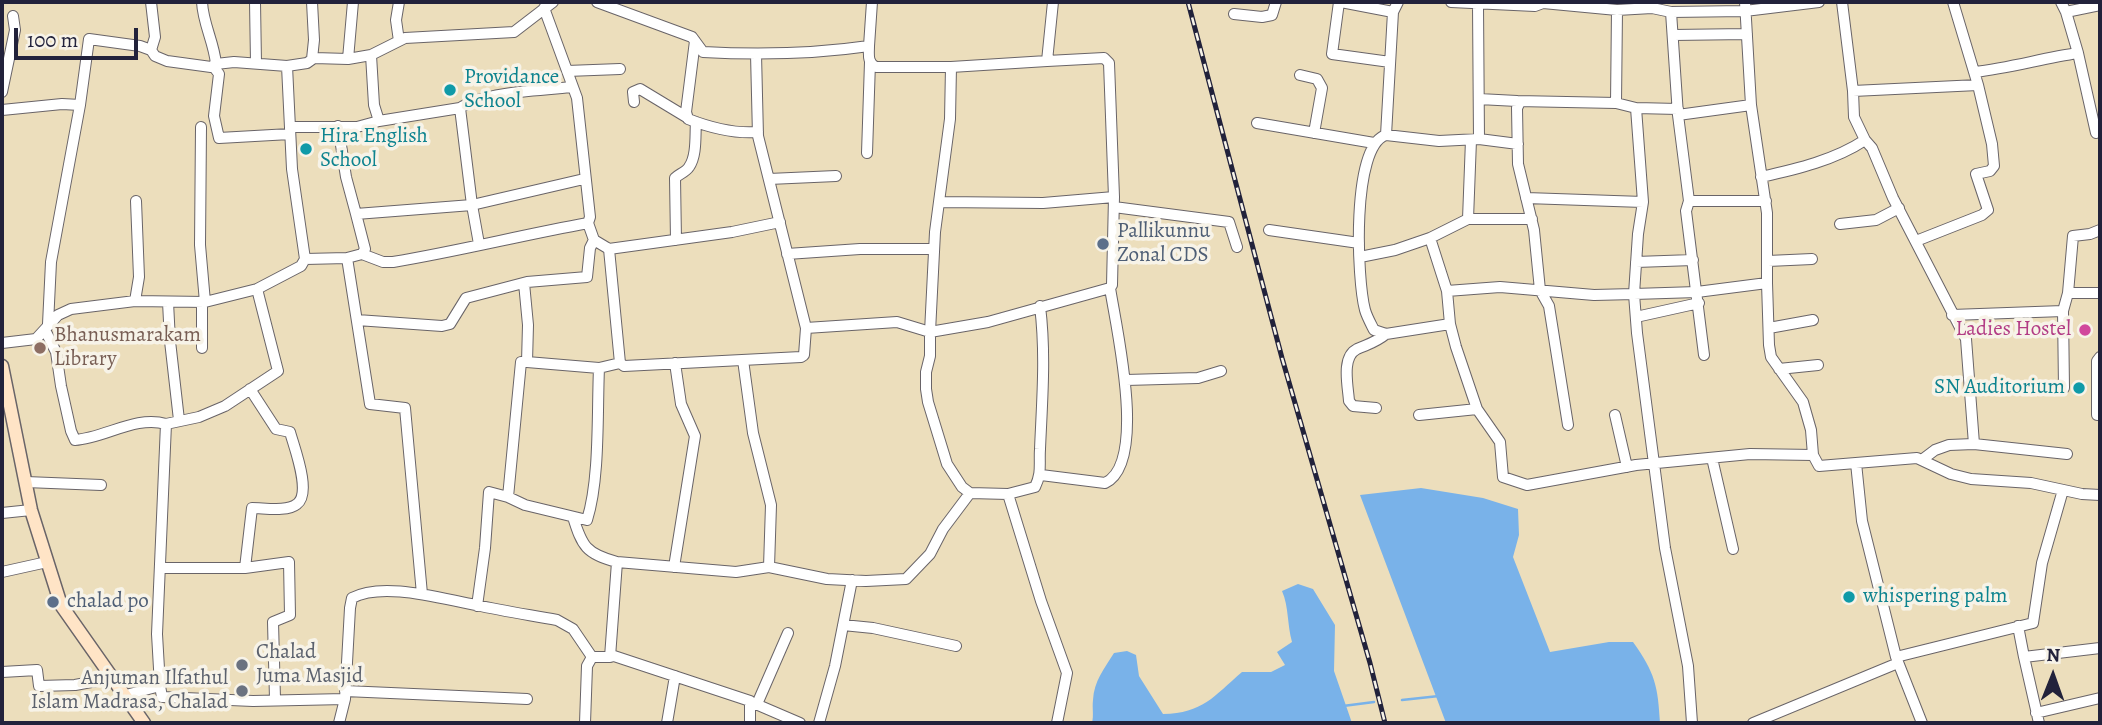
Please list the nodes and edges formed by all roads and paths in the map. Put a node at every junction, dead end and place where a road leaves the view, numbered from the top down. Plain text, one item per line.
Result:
1 (151, 2) edge
2 (202, 2) edge
3 (255, 2) edge
4 (312, 2) edge
5 (353, 2) edge
6 (399, 2) edge
7 (597, 2) edge
8 (872, 2) edge
9 (1053, 2) edge
10 (1276, 2) edge
11 (1340, 2) edge
12 (1398, 2) edge
13 (1451, 2) edge
14 (1543, 2) edge
15 (1819, 2) edge
16 (1842, 2) edge
17 (1953, 2) edge
18 (2061, 2) edge
19 (548, 5) edge
20 (1478, 5) junction
21 (1652, 5) edge
22 (2100, 5) edge
23 (1745, 7) edge
24 (1617, 10) junction
25 (1393, 12) junction
26 (1671, 12) junction
27 (2066, 12) junction
28 (1234, 14) dead end
29 (13, 16) dead end
30 (1747, 34) junction
31 (1673, 35) junction
32 (399, 41) junction
33 (695, 41) junction
34 (869, 46) junction
35 (151, 50) junction
36 (2078, 53) junction
37 (756, 54) junction
38 (371, 55) junction
39 (313, 59) junction
40 (348, 59) junction
41 (1047, 61) junction
42 (870, 62) junction
43 (1390, 62) junction
44 (256, 63) junction
45 (214, 65) junction
46 (287, 66) junction
47 (951, 67) junction
48 (620, 69) dead end
49 (567, 71) junction
50 (1974, 72) junction
51 (1300, 75) dead end
52 (1978, 85) junction
53 (573, 87) junction
54 (1853, 91) junction
55 (2, 92) edge
56 (1479, 99) junction
57 (1517, 101) junction
58 (634, 102) dead end
59 (1616, 103) junction
60 (80, 105) junction
61 (1751, 105) junction
62 (460, 108) junction
63 (1636, 108) junction
64 (2, 110) edge
65 (1678, 112) junction
66 (692, 120) junction
67 (379, 121) junction
68 (1257, 123) dead end
69 (201, 127) dead end
70 (338, 127) junction
71 (290, 130) junction
72 (758, 132) junction
73 (2100, 132) edge
74 (1314, 133) junction
75 (1386, 135) junction
76 (1865, 139) junction
77 (1475, 140) junction
78 (1374, 143) junction
79 (1518, 144) junction
80 (867, 153) dead end
81 (836, 176) dead end
82 (1761, 177) junction
83 (584, 179) junction
84 (769, 179) junction
85 (1526, 198) junction
86 (136, 201) dead end
87 (1689, 201) junction
88 (1766, 201) junction
89 (940, 202) junction
90 (1114, 202) junction
91 (1643, 202) junction
92 (472, 205) junction
93 (1899, 208) junction
94 (356, 214) junction
95 (1468, 219) junction
96 (1532, 219) junction
97 (780, 222) junction
98 (588, 223) junction
99 (1840, 224) dead end
100 (1269, 230) dead end
101 (2100, 230) edge
102 (1430, 238) junction
103 (594, 240) junction
104 (676, 240) junction
105 (1916, 241) junction
106 (1359, 243) junction
107 (479, 244) junction
108 (1237, 247) dead end
109 (609, 249) junction
110 (934, 250) junction
111 (362, 254) junction
112 (787, 254) junction
113 (1360, 257) junction
114 (347, 258) junction
115 (1812, 259) dead end
116 (305, 260) junction
117 (1693, 260) junction
118 (1768, 261) junction
119 (1636, 262) junction
120 (524, 283) junction
121 (1767, 283) junction
122 (1110, 288) junction
123 (257, 289) junction
124 (1447, 290) junction
125 (1539, 290) junction
126 (2068, 293) junction
127 (2100, 293) edge
128 (1634, 294) junction
129 (1698, 298) junction
130 (135, 300) junction
131 (168, 302) junction
132 (204, 302) junction
133 (1040, 306) junction
134 (2063, 311) junction
135 (1952, 315) junction
136 (1636, 317) junction
137 (357, 320) junction
138 (1813, 320) dead end
139 (1450, 324) junction
140 (47, 327) junction
141 (806, 328) junction
142 (1769, 328) junction
143 (930, 332) junction
144 (1386, 334) junction
145 (2, 343) edge
146 (202, 348) dead end
147 (1704, 355) dead end
148 (2100, 357) edge
149 (743, 360) junction
150 (527, 362) junction
151 (620, 363) junction
152 (676, 363) junction
153 (1818, 365) dead end
154 (2, 366) edge
155 (599, 368) junction
156 (1779, 369) junction
157 (1222, 371) dead end
158 (1126, 380) junction
159 (250, 388) junction
160 (2064, 388) dead end
161 (1376, 408) dead end
162 (1477, 409) junction
163 (1419, 415) dead end
164 (1615, 415) dead end
165 (2100, 415) edge
166 (7, 417) edge
167 (179, 420) junction
168 (166, 424) junction
169 (1567, 425) dead end
170 (1974, 444) junction
171 (2067, 454) dead end
172 (1813, 455) junction
173 (1712, 458) junction
174 (1923, 459) junction
175 (1655, 463) junction
176 (1856, 463) junction
177 (1627, 467) junction
178 (1041, 475) junction
179 (26, 482) junction
180 (101, 485) dead end
181 (2063, 490) junction
182 (970, 494) junction
183 (1008, 494) junction
184 (2100, 495) edge
185 (508, 497) junction
186 (31, 510) junction
187 (2, 513) edge
188 (573, 517) junction
189 (1733, 549) dead end
190 (47, 562) junction
191 (617, 562) junction
192 (769, 566) junction
193 (674, 567) junction
194 (161, 568) junction
195 (245, 568) junction
196 (2, 572) edge
197 (852, 580) junction
198 (422, 593) junction
199 (477, 606) junction
200 (844, 625) junction
201 (2018, 626) junction
202 (788, 633) dead end
203 (956, 646) dead end
204 (2100, 648) edge
205 (592, 657) junction
206 (610, 657) junction
207 (2024, 657) junction
208 (1897, 660) junction
209 (2, 672) edge
210 (675, 676) junction
211 (113, 678) junction
212 (160, 685) junction
213 (126, 695) junction
214 (345, 695) junction
215 (2100, 698) edge
216 (275, 699) junction
217 (527, 699) dead end
218 (753, 703) junction
219 (2037, 718) edge
220 (144, 723) edge
221 (339, 723) edge
222 (586, 723) edge
223 (667, 723) edge
224 (750, 723) edge
225 (800, 723) edge
226 (819, 723) edge
227 (1057, 723) edge
228 (1692, 723) edge
229 (1753, 723) edge
230 (1922, 723) edge

1 - 35 street
2 - 45 street
3 - 44 street
4 - 39 street
5 - 40 street
6 - 32 street
7 - 33 street
8 - 34 street
9 - 41 street
10 - 28 street
11 - 25 street
11 - 43 street
12 - 25 street
13 - 20 street
14 - 20 street
14 - 24 street
15 - 23 street
16 - 54 street
17 - 50 street
18 - 27 street
19 - 32 street
19 - 49 street
20 - 56 street
21 - 24 street
21 - 26 street
22 - 27 street
23 - 26 street
23 - 30 street
24 - 59 street
25 - 43 street
26 - 31 street
27 - 36 street
29 - 55 street
30 - 31 street
30 - 61 street
31 - 65 street
32 - 38 street
33 - 37 street
33 - 66 street
34 - 37 street
34 - 42 street
35 - 45 street
35 - 60 street
36 - 50 street
36 - 73 street
37 - 72 street
38 - 40 street
38 - 67 street
39 - 40 street
39 - 46 street
41 - 47 street
41 - 90 street
42 - 47 street
42 - 80 street
43 - 75 street
44 - 45 street
44 - 46 street
45 - 71 street
46 - 71 street
47 - 89 street
48 - 49 street
49 - 53 street
50 - 52 street
51 - 74 street
52 - 54 street
52 - 105 street
53 - 62 street
53 - 83 street
54 - 76 street
56 - 57 street
56 - 77 street
57 - 59 street
57 - 79 street
58 - 66 street
59 - 63 street
60 - 64 street
60 - 140 street
61 - 65 street
61 - 82 street
62 - 67 street
62 - 92 street
63 - 65 street
63 - 91 street
65 - 87 street
66 - 72 street
66 - 104 street
67 - 70 street
68 - 74 street
69 - 132 street
70 - 71 street
70 - 94 street
71 - 116 street
72 - 84 street
74 - 78 street
75 - 77 street
75 - 78 street
76 - 82 street
76 - 93 street
77 - 79 street
77 - 95 street
78 - 106 street
79 - 85 street
81 - 84 street
82 - 88 street
83 - 92 street
83 - 98 street
84 - 97 street
85 - 91 street
85 - 96 street
86 - 130 street
87 - 88 street
87 - 117 street
88 - 118 street
89 - 90 street
89 - 110 street
90 - 108 street
90 - 122 street
91 - 119 street
92 - 94 street
92 - 107 street
93 - 99 street
93 - 105 street
94 - 111 street
95 - 96 street
95 - 102 street
96 - 125 street
97 - 104 street
97 - 112 street
98 - 103 street
98 - 107 street
100 - 106 street
101 - 126 street
102 - 113 street
102 - 124 street
103 - 109 street
103 - 120 street
104 - 109 street
105 - 135 street
106 - 113 street
107 - 111 street
109 - 151 street
110 - 112 street
110 - 143 street
111 - 114 street
112 - 141 street
113 - 144 street
114 - 116 street
114 - 137 street
115 - 118 street
116 - 123 street
117 - 119 street
117 - 129 street
118 - 121 street
119 - 128 street
120 - 137 street
120 - 150 street
121 - 129 street
121 - 142 street
122 - 133 street
122 - 158 street
123 - 132 street
123 - 159 street
124 - 125 street
124 - 139 street
125 - 128 street
125 - 169 street
126 - 127 street
126 - 134 street
128 - 129 street
128 - 136 street
129 - 136 street
129 - 147 street
130 - 131 street
130 - 140 street
131 - 132 street
131 - 167 street
132 - 146 street
133 - 143 street
133 - 178 street
134 - 135 street
134 - 160 street
135 - 170 street
136 - 175 street
137 - 198 street
138 - 142 street
139 - 144 street
139 - 162 street
140 - 145 street
140 - 168 street
141 - 143 street
141 - 149 street
142 - 156 street
143 - 182 street
144 - 161 street
148 - 165 street
149 - 152 street
149 - 192 street
150 - 155 street
150 - 185 street
151 - 152 street
151 - 155 street
152 - 193 street
153 - 156 street
154 - 166 main road
155 - 188 street
156 - 172 street
157 - 158 street
158 - 178 street
159 - 167 street
159 - 195 street
162 - 163 street
162 - 177 street
164 - 177 street
166 - 179 main road
167 - 168 street
168 - 194 street
170 - 171 street
170 - 174 street
172 - 173 street
172 - 176 street
173 - 175 street
173 - 189 street
174 - 176 street
174 - 181 street
175 - 177 street
175 - 228 street
176 - 208 street
178 - 183 street
179 - 180 street
179 - 186 main road
181 - 184 street
181 - 201 street
182 - 183 street
182 - 197 street
183 - 227 street
185 - 188 street
185 - 199 street
186 - 187 street
186 - 190 main road
188 - 191 street
190 - 196 street
190 - 211 main road
191 - 193 street
191 - 206 street
192 - 193 street
192 - 197 street
194 - 195 street
194 - 212 street
195 - 216 street
197 - 200 street
198 - 199 street
198 - 214 street
199 - 205 street
200 - 203 street
200 - 226 street
201 - 207 street
201 - 208 street
202 - 218 street
204 - 207 street
205 - 206 street
205 - 222 street
206 - 210 street
207 - 219 street
208 - 229 street
208 - 230 street
209 - 211 street
210 - 218 street
210 - 223 street
211 - 213 main road
212 - 213 street
212 - 216 street
213 - 220 main road
214 - 216 street
214 - 217 street
214 - 221 street
215 - 219 street
218 - 224 street
218 - 225 street

